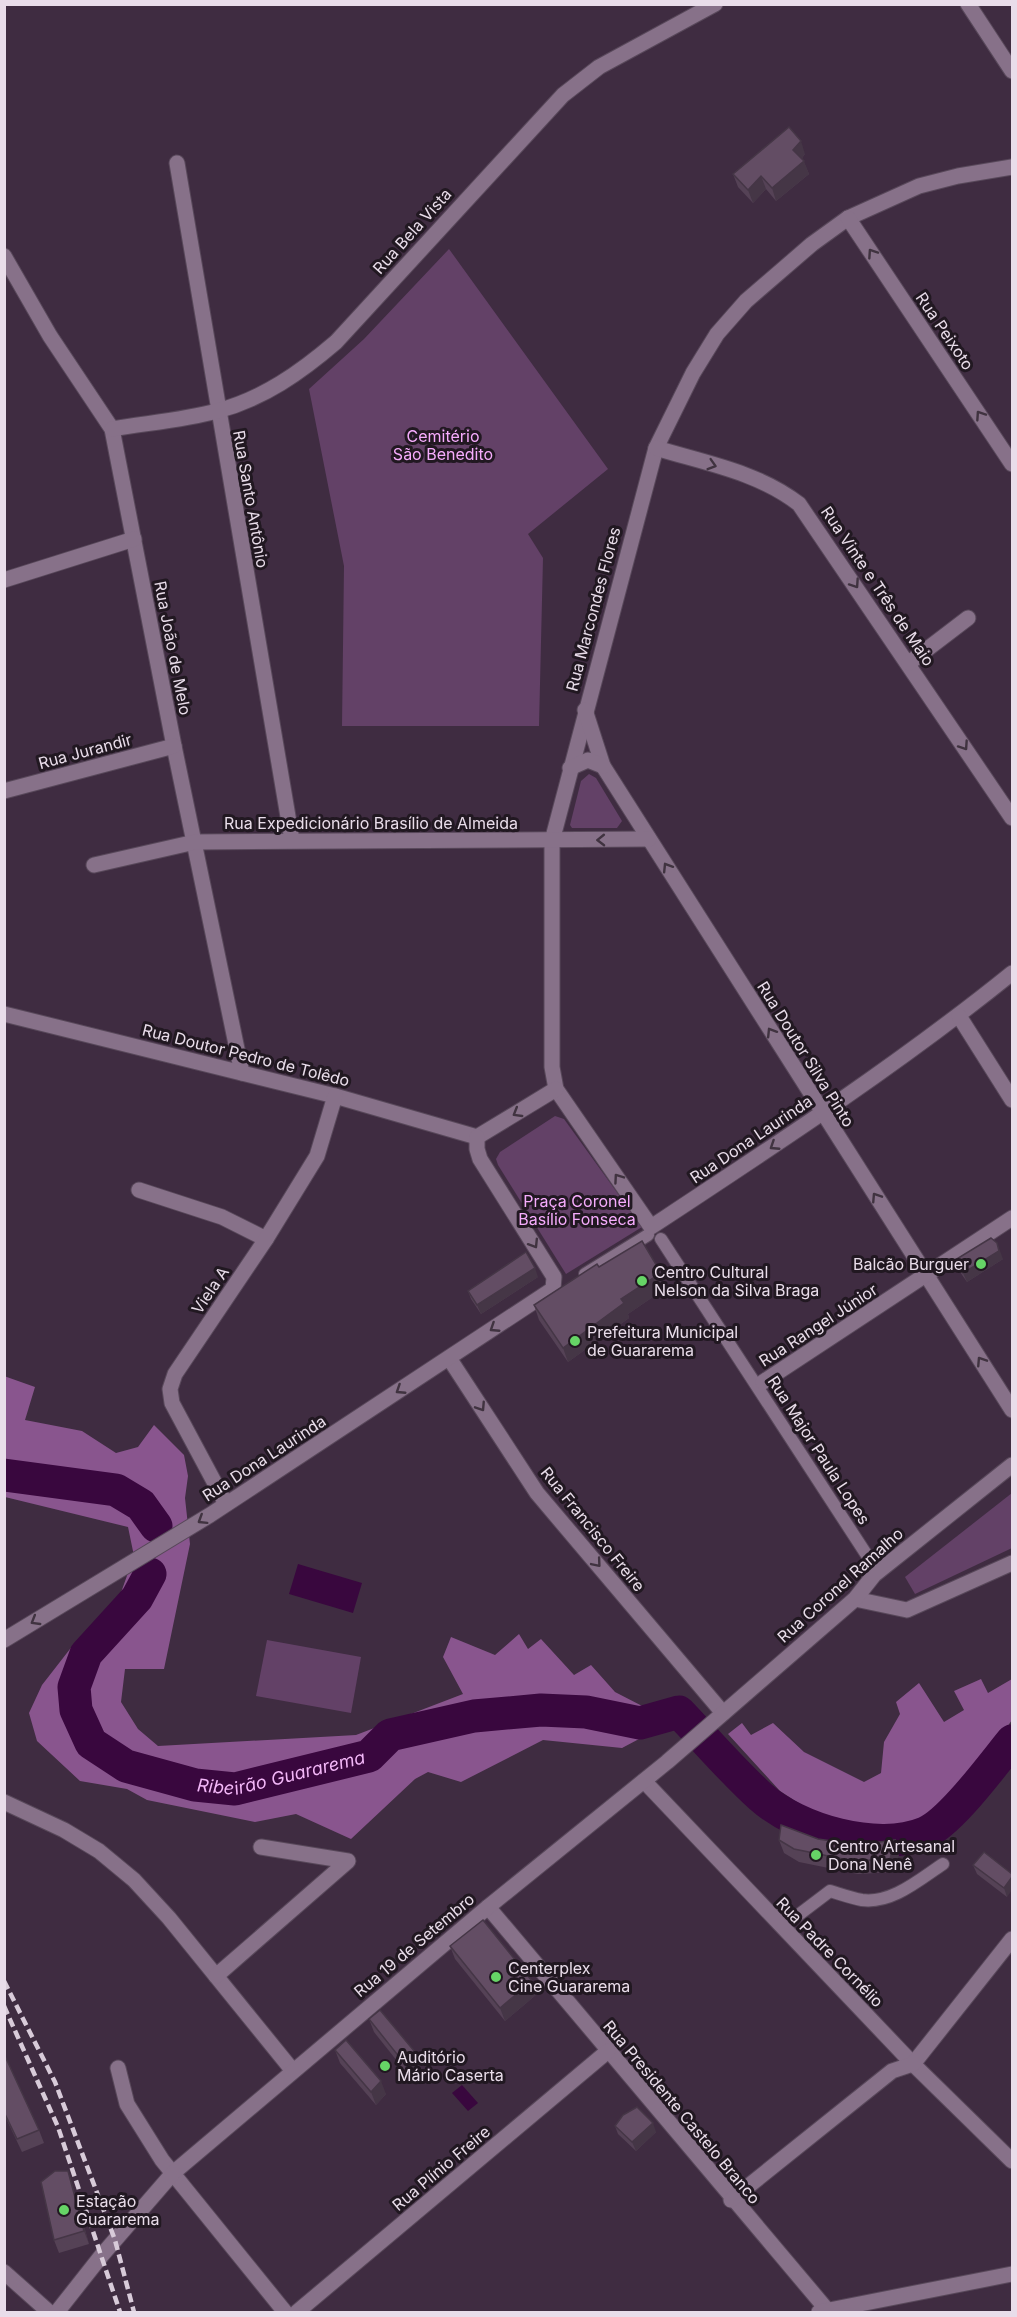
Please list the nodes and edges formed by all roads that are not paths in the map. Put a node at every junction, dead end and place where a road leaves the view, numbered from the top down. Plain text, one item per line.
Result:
1 (715, 4) edge
2 (968, 4) edge
3 (1012, 71) edge
4 (177, 163) dead end
5 (1012, 167) edge
6 (848, 218) junction
7 (4, 256) edge
8 (218, 411) junction
9 (112, 429) junction
10 (656, 448) junction
11 (1012, 464) edge
12 (134, 539) junction
13 (4, 580) edge
14 (968, 618) dead end
15 (909, 663) junction
16 (585, 710) junction
17 (174, 746) junction
18 (603, 766) junction
19 (570, 768) junction
20 (4, 791) edge
21 (1012, 818) edge
22 (649, 839) junction
23 (292, 840) junction
24 (552, 841) junction
25 (195, 842) junction
26 (94, 865) dead end
27 (1012, 973) edge
28 (4, 1014) edge
29 (959, 1016) junction
30 (242, 1073) junction
31 (556, 1089) junction
32 (335, 1096) junction
33 (1012, 1100) edge
34 (822, 1114) junction
35 (477, 1137) junction
36 (140, 1190) dead end
37 (1012, 1218) edge
38 (650, 1231) junction
39 (266, 1239) junction
40 (661, 1239) dead end
41 (926, 1276) junction
42 (571, 1283) edge
43 (449, 1358) junction
44 (763, 1382) dead end
45 (1012, 1410) edge
46 (1012, 1465) edge
47 (225, 1504) junction
48 (870, 1560) dead end
49 (1012, 1563) edge
50 (855, 1599) junction
51 (4, 1640) edge
52 (718, 1717) junction
53 (683, 1749) joint
54 (644, 1781) junction
55 (4, 1802) edge
56 (261, 1847) dead end
57 (944, 1864) dead end
58 (488, 1907) junction
59 (797, 1916) dead end
60 (1012, 1939) edge
61 (216, 1976) junction
62 (608, 2051) junction
63 (913, 2064) junction
64 (118, 2068) dead end
65 (293, 2071) junction
66 (993, 2145) junction
67 (1012, 2161) edge
68 (1012, 2168) edge
69 (172, 2173) junction
70 (731, 2200) junction
71 (4, 2272) edge
72 (1009, 2273) edge
73 (823, 2312) edge
74 (49, 2313) edge
75 (57, 2313) edge
76 (285, 2313) edge
77 (297, 2313) edge

1 - 8 street, Rua Bela Vista
2 - 3 street
4 - 8 street, Rua Santo Antônio
5 - 6 street, Rua Marcondes Flores
6 - 10 street, Rua Marcondes Flores
11 -> 6 street, Rua Peixoto
7 - 9 street, Rua João de Melo
8 - 9 street, Rua Bela Vista
8 - 23 street, Rua Santo Antônio
9 - 12 street, Rua João de Melo
10 -> 15 street, Rua Vinte e Três de Maio
10 - 16 street, Rua Marcondes Flores
12 - 13 street
12 - 17 street, Rua João de Melo
14 - 15 street
15 -> 21 street, Rua Vinte e Três de Maio
16 - 18 street, Rua Doutor Silva Pinto
16 - 19 street, Rua Marcondes Flores
17 - 20 street, Rua Jurandir
17 - 25 street, Rua João de Melo
18 - 19 street
18 - 22 street, Rua Doutor Silva Pinto
19 - 24 street, Rua Marcondes Flores
22 -> 24 street, Rua Expedicionário Brasílio de Almeida
34 -> 22 street, Rua Doutor Silva Pinto
23 - 24 street, Rua Expedicionário Brasílio de Almeida
23 - 25 street, Rua Expedicionário Brasílio de Almeida
24 - 31 street, Rua Marcondes Flores
25 - 26 street, Rua Expedicionário Brasílio de Almeida
25 - 30 street, Rua João de Melo
27 - 29 street, Rua Dona Laurinda
28 - 30 street, Rua Doutor Pedro de Tolêdo
29 - 33 street
29 - 34 street, Rua Dona Laurinda
30 - 32 street, Rua Doutor Pedro de Tolêdo
31 -> 35 street
38 -> 31 street, Rua Marcondes Flores
32 - 35 street, Rua Doutor Pedro de Tolêdo
32 - 39 street, Viela A
34 -> 38 street, Rua Dona Laurinda
41 -> 34 street, Rua Doutor Silva Pinto
35 -> 43 street, Rua Dona Laurinda
36 - 39 street
37 - 41 street, Rua Rangel Júnior
38 - 42 street
39 - 47 street, Viela A
40 - 48 street, Rua Major Paula Lopes
41 - 44 street, Rua Rangel Júnior
45 -> 41 street, Rua Doutor Silva Pinto
43 -> 47 street, Rua Dona Laurinda
43 -> 52 street, Rua Francisco Freire
46 - 50 street, Rua Coronel Ramalho
47 -> 51 street, Rua Dona Laurinda
49 - 50 street
50 - 52 street, Rua Coronel Ramalho
52 - 53 street, Rua Coronel Ramalho
53 - 54 street, Rua 19 de Setembro
54 - 58 street, Rua 19 de Setembro
54 - 63 street, Rua Padre Cornélio
55 - 61 street
56 - 61 street
57 - 59 street
58 - 62 street, Rua Presidente Castelo Branco
58 - 65 street, Rua 19 de Setembro
60 - 63 street
61 - 65 street
62 - 70 street, Rua Presidente Castelo Branco
62 - 77 street, Rua Plínio Freire
63 - 66 street, Rua Padre Cornélio
63 - 70 street
64 - 69 street
65 - 69 street, Rua 19 de Setembro
66 - 67 street, Rua Padre Cornélio
66 - 68 street, Rua Padre Cornélio
69 - 75 street, Rua 19 de Setembro
69 - 76 street
70 - 73 street, Rua Presidente Castelo Branco
71 - 74 street
72 - 73 street

